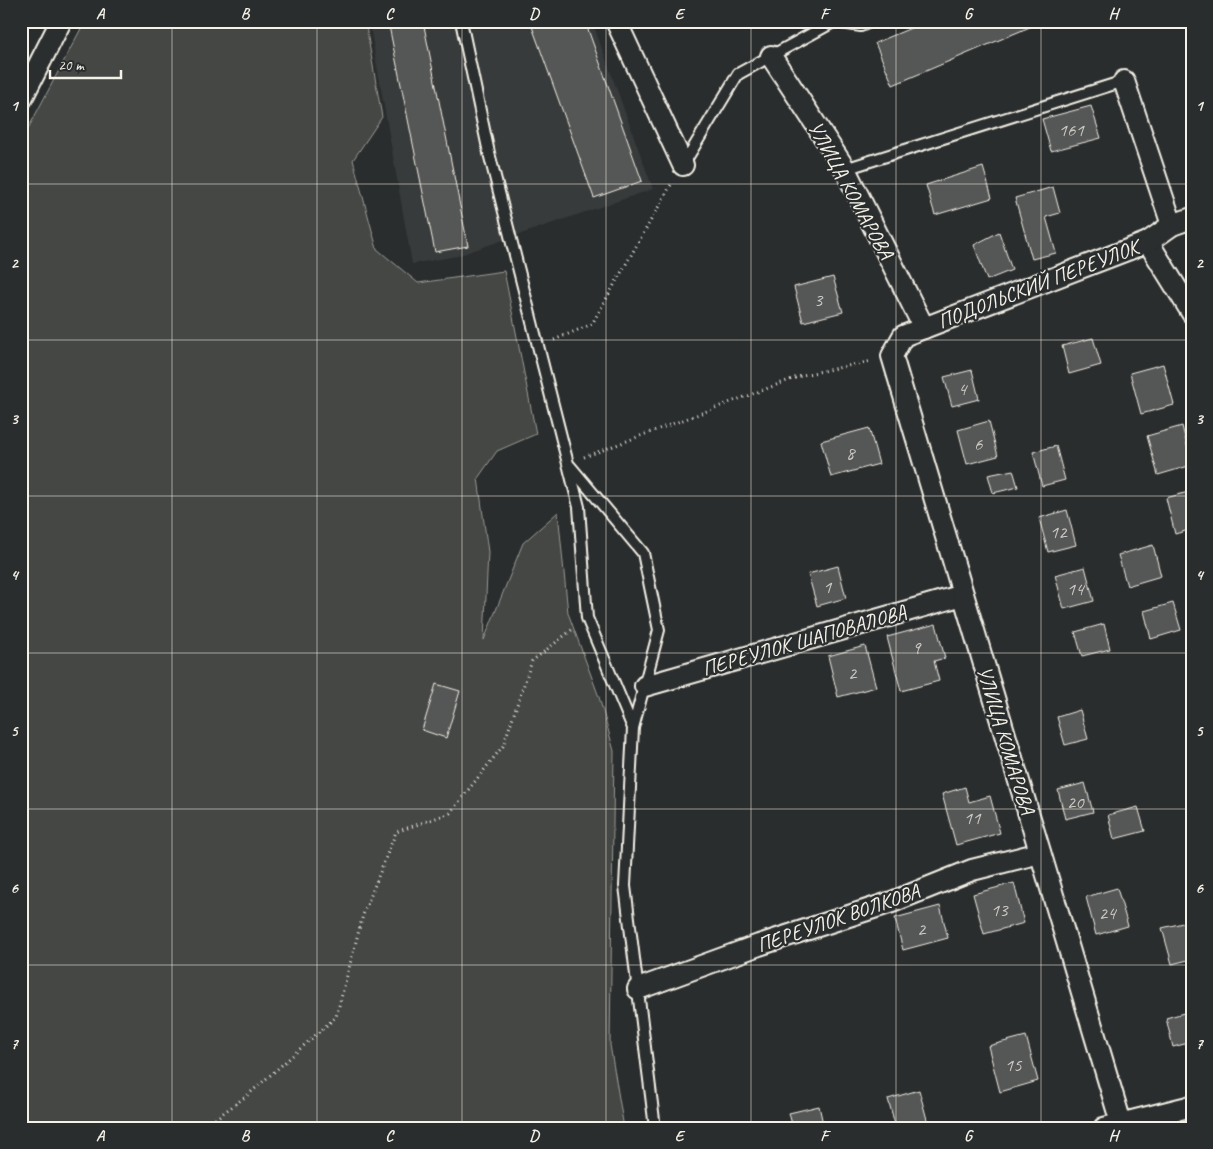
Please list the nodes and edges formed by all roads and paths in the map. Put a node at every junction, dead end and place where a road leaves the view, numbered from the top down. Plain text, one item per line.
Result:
1 (61, 21) edge
2 (461, 21) edge
3 (616, 21) edge
4 (836, 21) edge
5 (872, 21) edge
6 (771, 56) junction
7 (1124, 81) joint
8 (21, 100) edge
9 (683, 166) junction
10 (845, 169) junction
11 (1192, 218) edge
12 (1172, 225) junction
13 (1148, 242) junction
14 (1192, 313) edge
15 (924, 328) junction
16 (538, 347) junction
17 (892, 356) junction
18 (568, 463) junction
19 (963, 595) junction
20 (587, 618) junction
21 (645, 686) junction
22 (633, 728) junction
23 (1040, 853) junction
24 (638, 989) junction
25 (1192, 1106) edge
26 (1113, 1125) edge
27 (203, 1128) edge
28 (655, 1128) edge

1 - 8 street
2 - 16 lane
3 - 9 street
4 - 5 lane
4 - 6 lane
6 - 9 lane
6 - 10 street, УЛИЦА КОМАРОВА
7 - 10 lane
7 - 12 street
9 - 16 path
10 - 15 street, УЛИЦА КОМАРОВА
11 - 12 street, ПОДОЛЬСКИЙ ПЕРЕУЛОК
12 - 13 street, ПОДОЛЬСКИЙ ПЕРЕУЛОК
13 - 14 street
13 - 15 street, ПОДОЛЬСКИЙ ПЕРЕУЛОК
15 - 17 street, ПОДОЛЬСКИЙ ПЕРЕУЛОК
16 - 18 lane
17 - 18 path
17 - 19 street, УЛИЦА КОМАРОВА
18 - 20 lane
18 - 21 lane
19 - 21 street, ПЕРЕУЛОК ШАПОВАЛОВА
19 - 23 street, УЛИЦА КОМАРОВА
20 - 22 lane
20 - 27 path
21 - 22 lane
22 - 24 lane
23 - 24 street, ПЕРЕУЛОК ВОЛКОВА
23 - 26 street, УЛИЦА КОМАРОВА
24 - 28 lane
25 - 26 street

